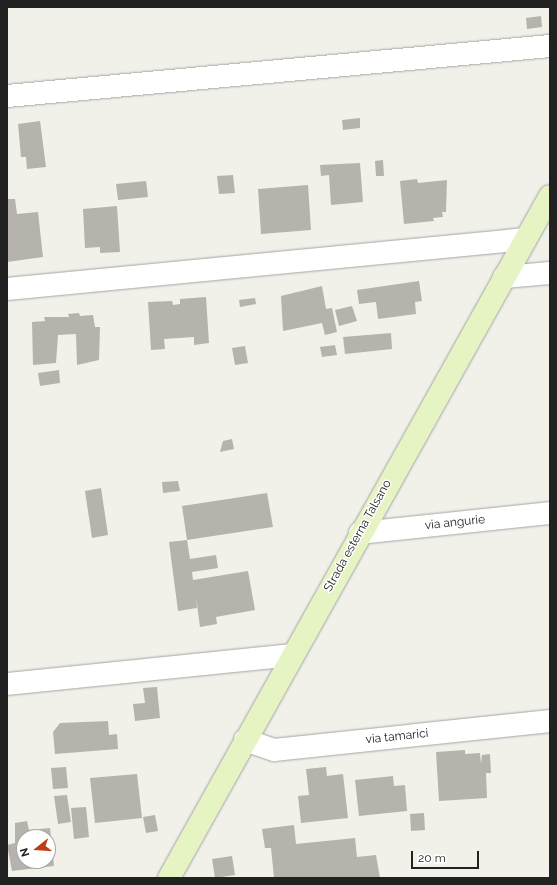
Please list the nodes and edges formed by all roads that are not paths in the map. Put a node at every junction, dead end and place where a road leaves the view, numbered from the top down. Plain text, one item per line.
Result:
1 (550, 46) edge
2 (7, 96) edge
3 (550, 196) edge
4 (526, 239) junction
5 (550, 273) edge
6 (504, 277) junction
7 (7, 289) edge
8 (550, 513) edge
9 (360, 532) junction
10 (292, 655) junction
11 (7, 684) edge
12 (550, 721) edge
13 (245, 740) junction
14 (168, 878) edge

1 - 2 street
3 - 4 street, Strada esterna Talsano
4 - 6 street, Strada esterna Talsano
4 - 7 street
5 - 6 street
6 - 9 street, Strada esterna Talsano
8 - 9 street, via angurie
9 - 10 street, Strada esterna Talsano
10 - 11 street
10 - 13 street, Strada esterna Talsano
12 - 13 street, via tamarici
13 - 14 street, Strada esterna Talsano

